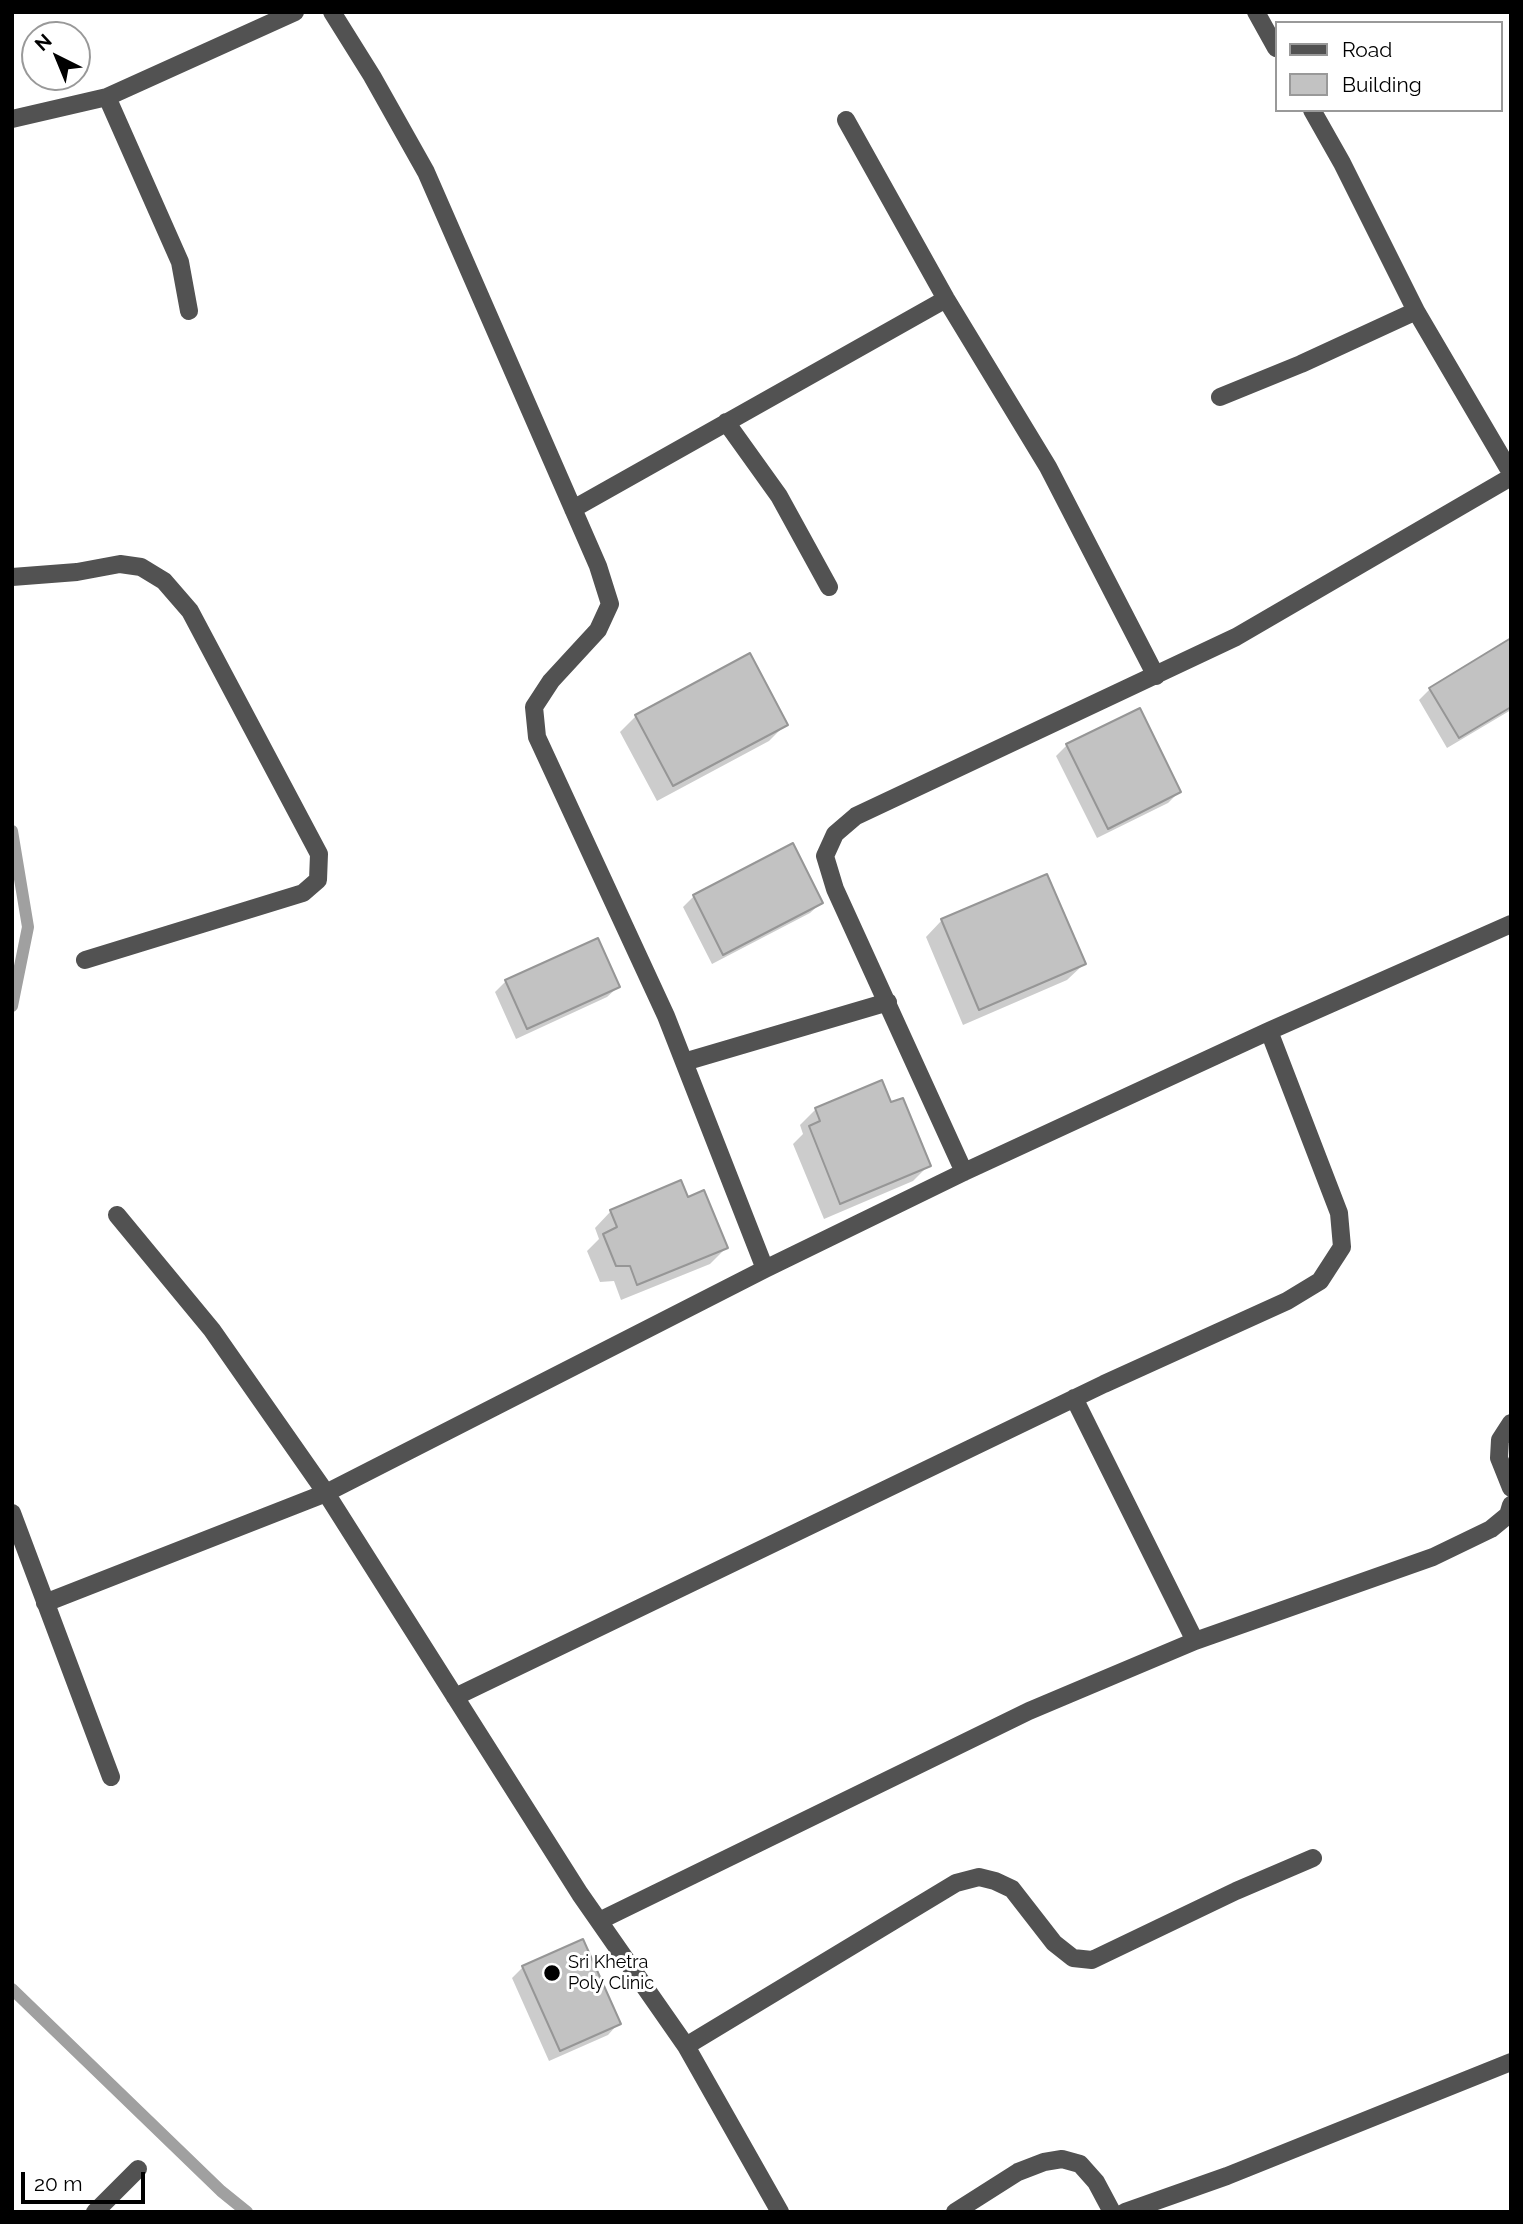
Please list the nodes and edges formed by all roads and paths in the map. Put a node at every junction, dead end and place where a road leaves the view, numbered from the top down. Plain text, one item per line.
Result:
1 (295, 12) edge
2 (332, 12) edge
3 (1256, 12) edge
4 (1274, 44) edge
5 (107, 97) junction
6 (1313, 112) edge
7 (12, 119) edge
8 (846, 120) dead end
9 (946, 299) junction
10 (189, 311) dead end
11 (1416, 311) junction
12 (1220, 397) dead end
13 (726, 422) junction
14 (1511, 475) edge
15 (573, 509) junction
16 (12, 577) edge
17 (829, 587) dead end
18 (1156, 676) junction
19 (1511, 924) edge
20 (85, 960) dead end
21 (888, 1002) junction
22 (1269, 1031) junction
23 (684, 1062) junction
24 (964, 1172) junction
25 (117, 1215) dead end
26 (765, 1269) junction
27 (1073, 1398) junction
28 (1511, 1423) edge
29 (1511, 1488) edge
30 (326, 1493) junction
31 (1511, 1505) edge
32 (12, 1513) edge
33 (45, 1603) junction
34 (1195, 1642) junction
35 (455, 1697) junction
36 (111, 1777) dead end
37 (1313, 1858) dead end
38 (599, 1921) junction
39 (685, 2046) junction
40 (1511, 2062) edge
41 (138, 2169) dead end
42 (95, 2212) edge
43 (780, 2212) edge
44 (955, 2212) edge
45 (1112, 2212) edge
46 (1125, 2212) edge

1 - 5 street
2 - 15 street
3 - 4 street
5 - 7 street
5 - 10 street
6 - 11 street
8 - 9 street
9 - 13 street
9 - 18 street
11 - 12 street
11 - 14 street
13 - 15 street
13 - 17 street
14 - 18 street
15 - 23 street
16 - 20 street
18 - 21 street
19 - 22 street
21 - 23 street
21 - 24 street
22 - 24 street
22 - 27 street
23 - 26 street
24 - 26 street
25 - 30 street
26 - 30 street
27 - 34 street
27 - 35 street
28 - 29 street
30 - 33 street
30 - 35 street
31 - 34 street
32 - 33 street
33 - 36 street
34 - 38 street
35 - 38 street
37 - 39 street
38 - 39 street
39 - 43 street
40 - 46 street
41 - 42 street
44 - 45 street

